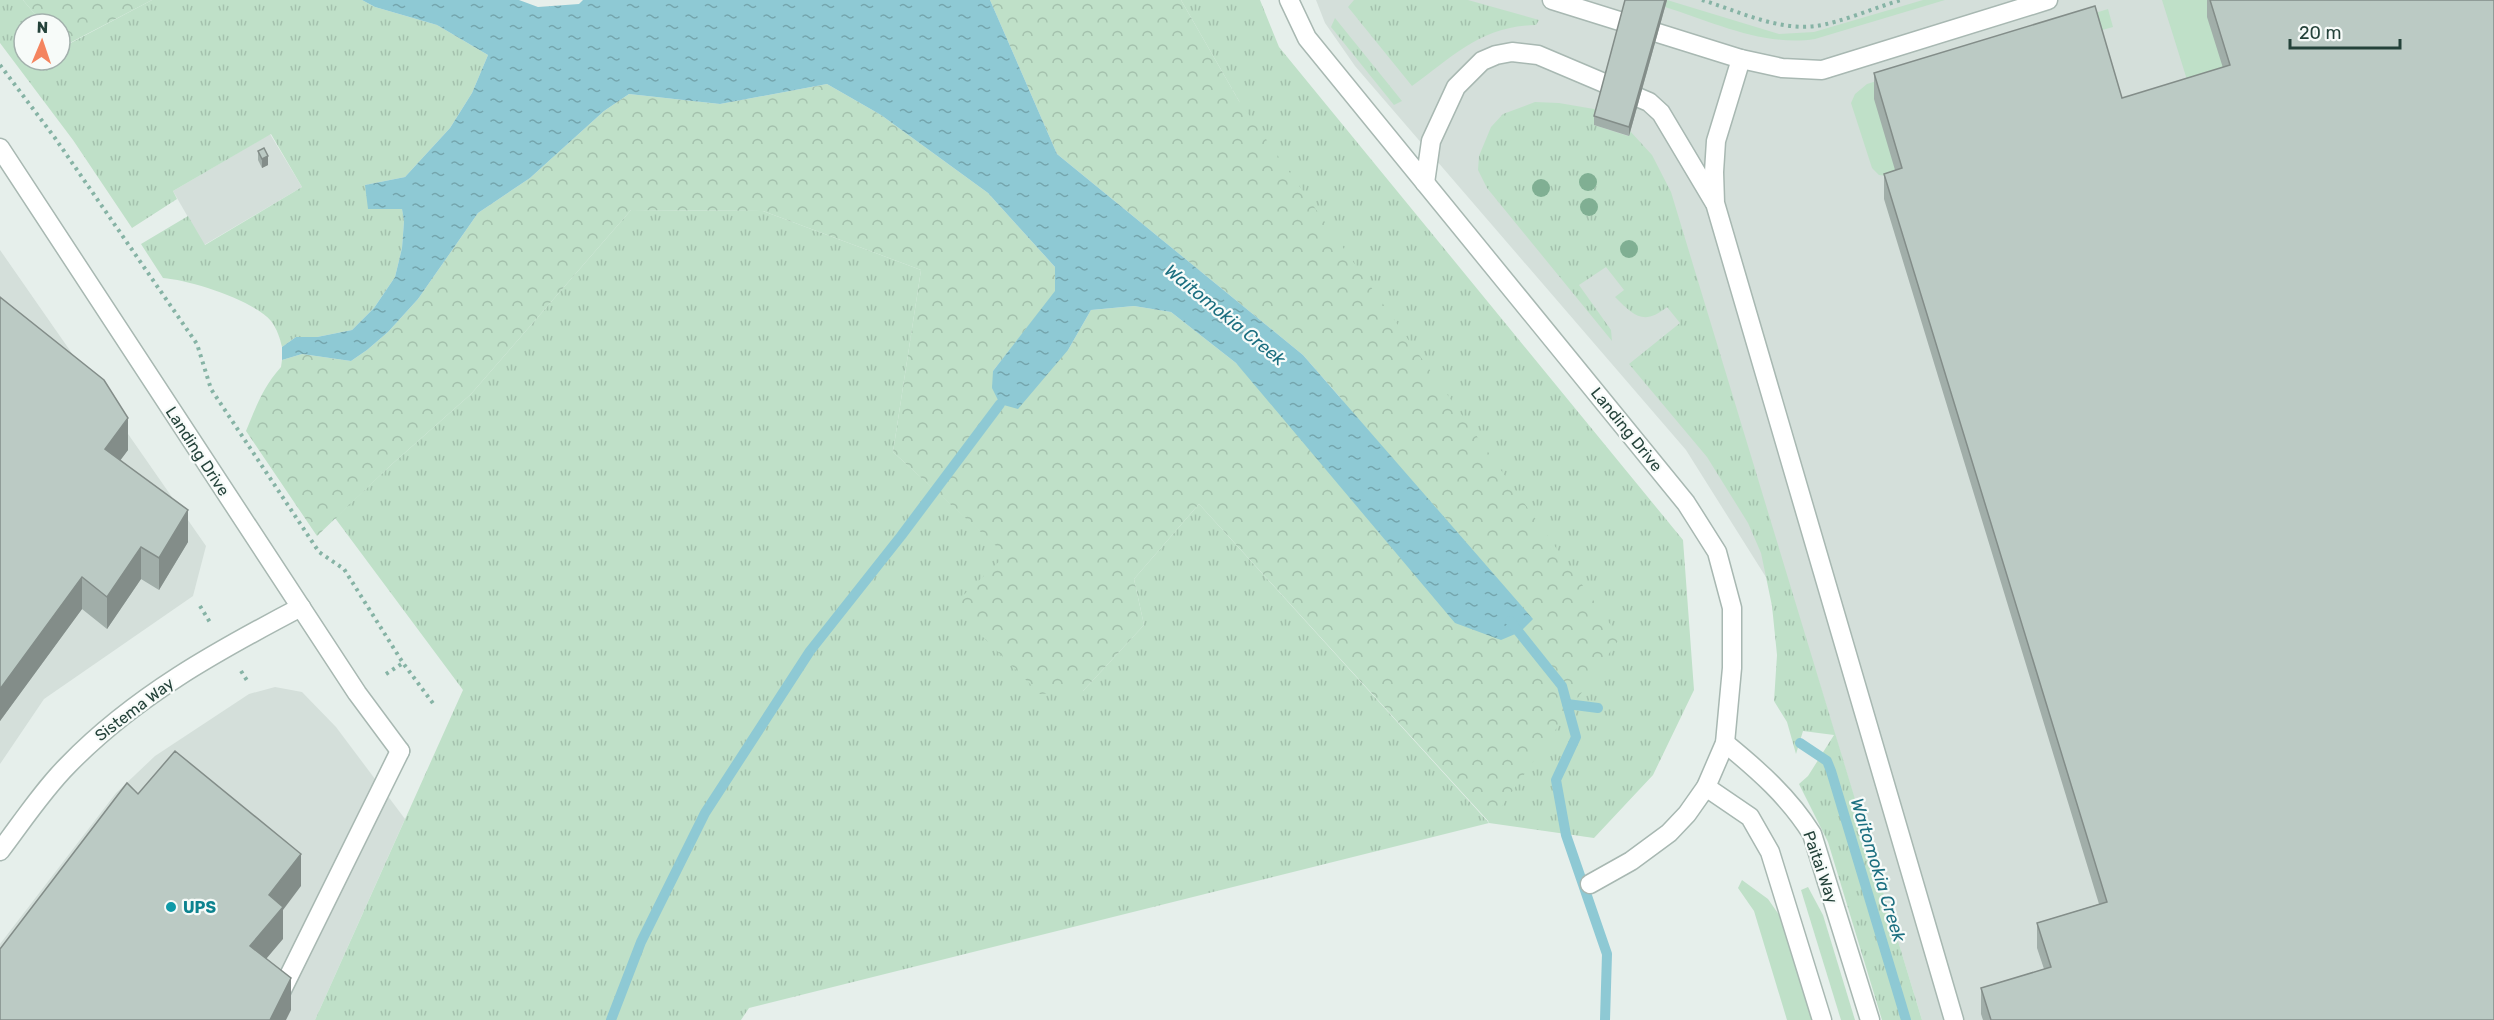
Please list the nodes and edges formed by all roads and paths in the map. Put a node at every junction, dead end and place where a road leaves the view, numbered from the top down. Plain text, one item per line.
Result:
1 (1289, 0) edge
2 (1552, 0) edge
3 (1702, 0) edge
4 (1901, 0) edge
5 (2048, 0) edge
6 (1741, 59) junction
7 (0, 65) edge
8 (0, 148) edge
9 (1425, 183) junction
10 (1715, 203) junction
11 (200, 606) dead end
12 (301, 607) junction
13 (211, 624) dead end
14 (403, 663) junction
15 (386, 674) dead end
16 (435, 705) dead end
17 (1725, 743) junction
18 (1706, 787) junction
19 (0, 851) edge
20 (1590, 884) dead end
21 (277, 999) edge
22 (1822, 1020) edge
23 (1870, 1020) edge
24 (1954, 1020) edge

1 - 9 street, Landing Drive
2 - 6 street
3 - 4 path
5 - 6 street
6 - 10 street
7 - 14 path
8 - 12 street, Landing Drive
9 - 10 street
9 - 17 street, Landing Drive
10 - 24 street
11 - 13 path
12 - 19 street, Sistema Way
12 - 21 street, Landing Drive
14 - 15 path
14 - 16 path
17 - 18 street, Landing Drive
17 - 23 street, Paitai Way
18 - 20 street, Landing Drive
18 - 22 street

